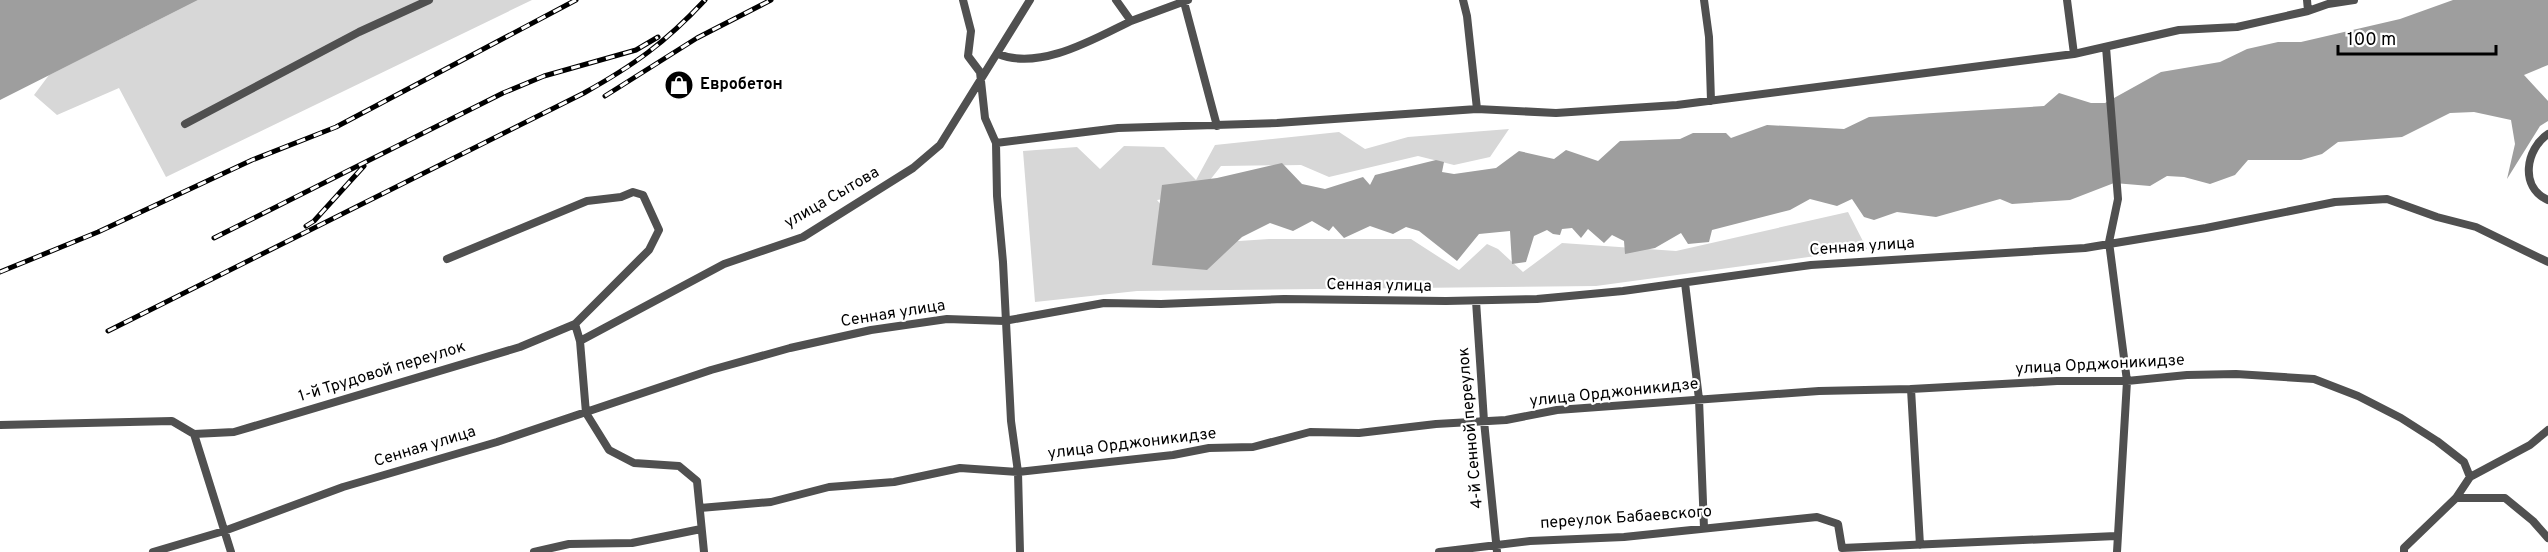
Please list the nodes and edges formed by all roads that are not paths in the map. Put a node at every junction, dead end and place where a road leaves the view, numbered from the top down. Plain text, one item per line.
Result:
1 (429, 0) edge
2 (963, 0) edge
3 (1030, 0) edge
4 (1116, 0) edge
5 (1463, 0) edge
6 (1704, 0) edge
7 (2067, 0) edge
8 (2307, 0) edge
9 (2354, 0) edge
10 (1187, 1) edge
11 (2308, 11) junction
12 (1131, 21) junction
13 (2106, 46) junction
14 (998, 54) junction
15 (2074, 54) junction
16 (982, 79) junction
17 (1711, 101) junction
18 (1477, 109) junction
19 (185, 124) dead end
20 (1217, 126) junction
21 (2548, 134) edge
22 (996, 143) junction
23 (2548, 200) edge
24 (2109, 242) junction
25 (447, 259) dead end
26 (2548, 262) edge
27 (1685, 283) junction
28 (1476, 301) junction
29 (1004, 321) junction
30 (575, 324) junction
31 (580, 341) junction
32 (2127, 381) junction
33 (1911, 390) junction
34 (1699, 399) junction
35 (586, 413) junction
36 (1484, 421) junction
37 (0, 425) edge
38 (2548, 430) edge
39 (194, 434) junction
40 (1018, 472) junction
41 (2470, 477) junction
42 (2456, 498) junction
43 (700, 508) junction
44 (1704, 528) junction
45 (701, 529) junction
46 (224, 531) junction
47 (2116, 536) junction
48 (2548, 538) edge
49 (1920, 544) junction
50 (1497, 549) edge
51 (153, 552) edge
52 (231, 552) edge
53 (534, 552) edge
54 (704, 552) edge
55 (1020, 552) edge
56 (1438, 552) edge
57 (2116, 552) edge
58 (2404, 552) edge

1 - 19 street
2 - 16 street
3 - 14 street, улица Сытова
4 - 12 street
5 - 18 street
6 - 17 street
7 - 15 street
8 - 11 street
9 - 11 street
10 - 12 street
10 - 20 street
11 - 13 street
12 - 14 street
13 - 15 street
13 - 24 street
14 - 16 street, улица Сытова
15 - 17 street
16 - 22 street
16 - 31 street, улица Сытова
17 - 18 street
18 - 20 street
20 - 22 street
21 - 23 street
22 - 29 street
24 - 26 street, Сенная улица
24 - 27 street, Сенная улица
24 - 32 street
25 - 30 street
27 - 28 street, Сенная улица
27 - 34 street
28 - 29 street, Сенная улица
28 - 36 street, 4-й Сенной переулок
29 - 35 street, Сенная улица
29 - 40 street
30 - 31 street
30 - 39 street, 1-й Трудовой переулок
31 - 35 street
32 - 33 street, улица Орджоникидзе
32 - 41 street, улица Орджоникидзе
32 - 47 street
33 - 34 street, улица Орджоникидзе
33 - 49 street
34 - 36 street, улица Орджоникидзе
34 - 44 street
35 - 43 street
35 - 46 street, Сенная улица
36 - 40 street, улица Орджоникидзе
36 - 50 street, 4-й Сенной переулок
37 - 39 street
38 - 41 street
39 - 46 street
40 - 43 street, улица Орджоникидзе
40 - 55 street
41 - 42 street
42 - 48 street
42 - 58 street
43 - 45 street
44 - 49 street, переулок Бабаевского
44 - 50 street, переулок Бабаевского
45 - 53 street
45 - 54 street
46 - 51 street, Сенная улица
46 - 52 street
47 - 49 street
47 - 57 street
50 - 56 street, переулок Бабаевского

